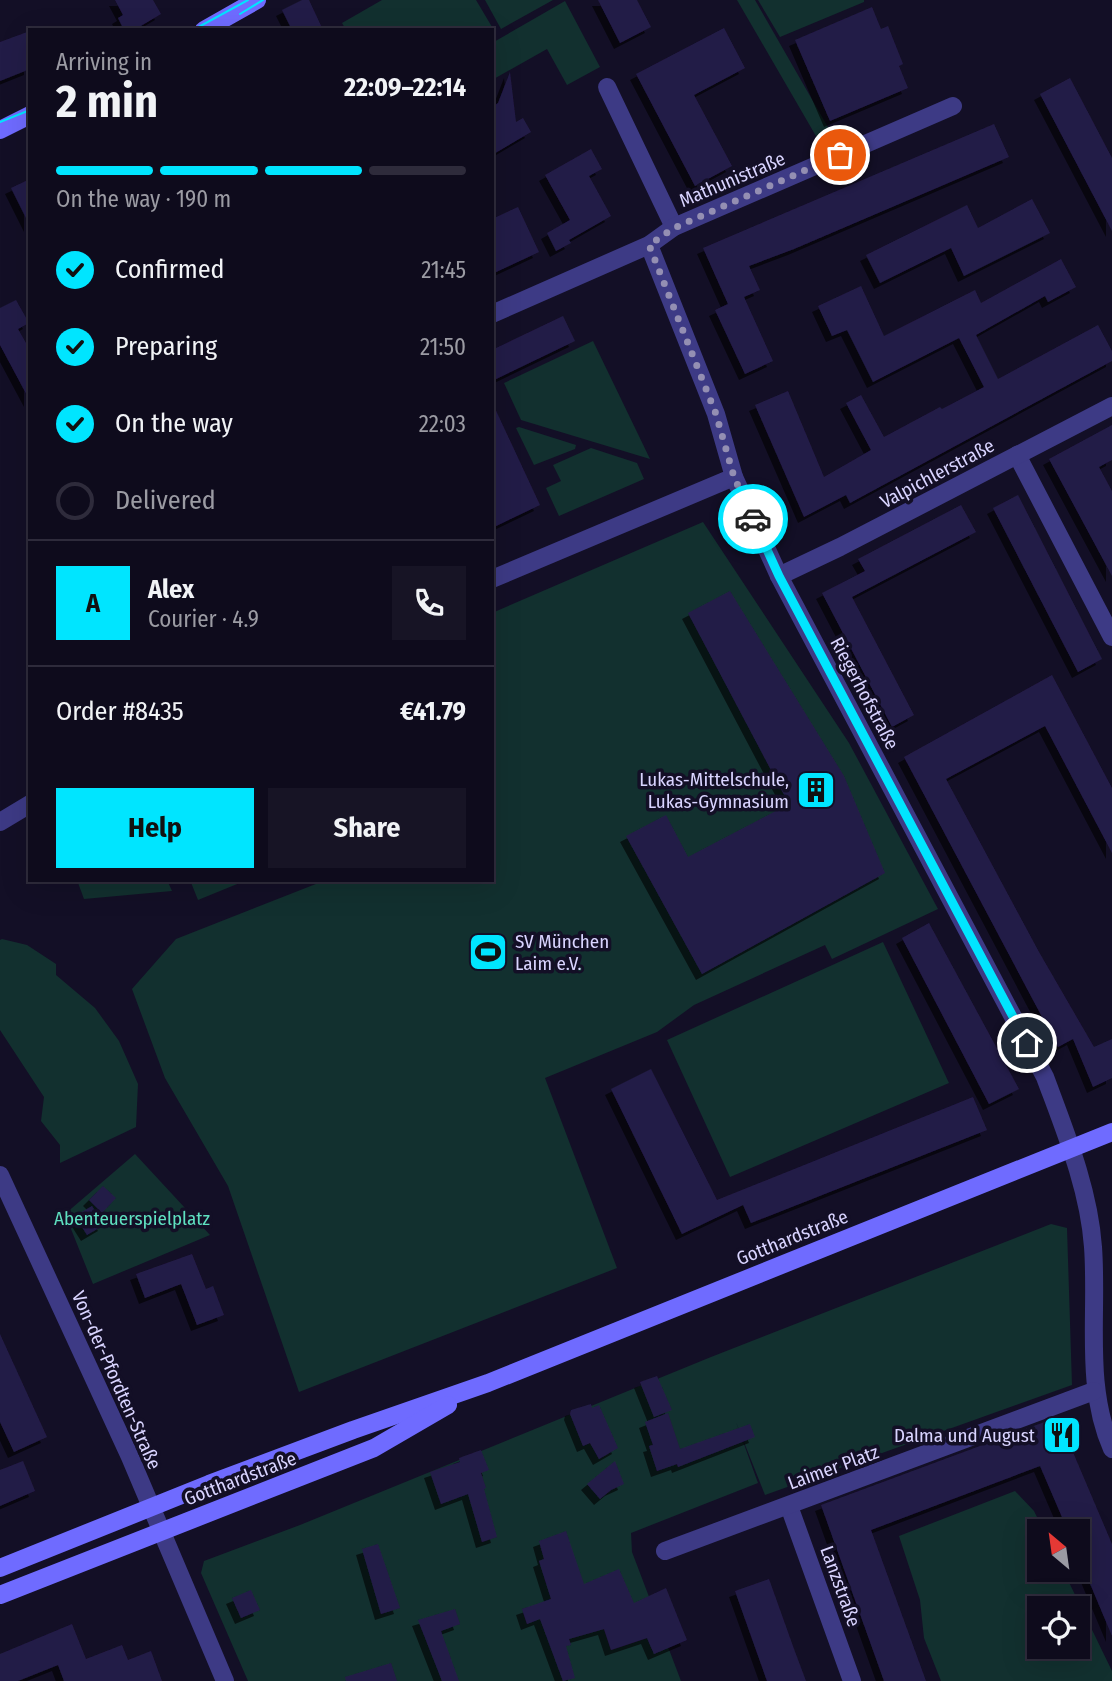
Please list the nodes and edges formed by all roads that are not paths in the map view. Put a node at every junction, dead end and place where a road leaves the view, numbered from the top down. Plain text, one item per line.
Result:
1 (257, 0) edge
2 (208, 28) edge
3 (607, 87) dead end
4 (953, 106) dead end
5 (28, 115) edge
6 (28, 115) edge
7 (0, 123) edge
8 (0, 130) edge
9 (674, 228) junction
10 (649, 245) junction
11 (494, 313) edge
12 (1112, 406) edge
13 (1017, 455) junction
14 (734, 477) junction
15 (779, 576) junction
16 (494, 578) edge
17 (1112, 637) edge
18 (28, 805) edge
19 (0, 822) edge
20 (1112, 1132) edge
21 (1071, 1149) junction
22 (0, 1175) edge
23 (488, 1383) junction
24 (1094, 1391) junction
25 (1112, 1449) edge
26 (789, 1506) junction
27 (151, 1507) junction
28 (162, 1531) junction
29 (665, 1551) dead end
30 (0, 1568) edge
31 (0, 1595) edge
32 (225, 1681) edge
33 (852, 1681) edge

1 - 2 street
3 - 9 street
4 - 9 street, Mathunistraße
5 - 7 street
6 - 8 street
9 - 10 street, Mathunistraße
10 - 11 street, Mathunistraße
10 - 14 street, Riegerhofstraße
12 - 13 street, Valpichlerstraße
13 - 15 street, Valpichlerstraße
13 - 17 street
14 - 15 street, Riegerhofstraße
14 - 16 street
15 - 21 street, Riegerhofstraße
18 - 19 street
20 - 21 street, Gotthardstraße
21 - 23 street, Gotthardstraße
21 - 24 street, Riegerhofstraße
22 - 27 street, Von-der-Pfordten-Straße
23 - 27 street, Gotthardstraße
23 - 28 street, Gotthardstraße
24 - 25 street, Riegerhofstraße
24 - 26 street, Laimer Platz
26 - 29 street, Laimer Platz
26 - 33 street, Lanzstraße
27 - 28 street, Von-der-Pfordten-Straße
27 - 30 street, Gotthardstraße
28 - 31 street, Gotthardstraße
28 - 32 street, Von-der-Pfordten-Straße

